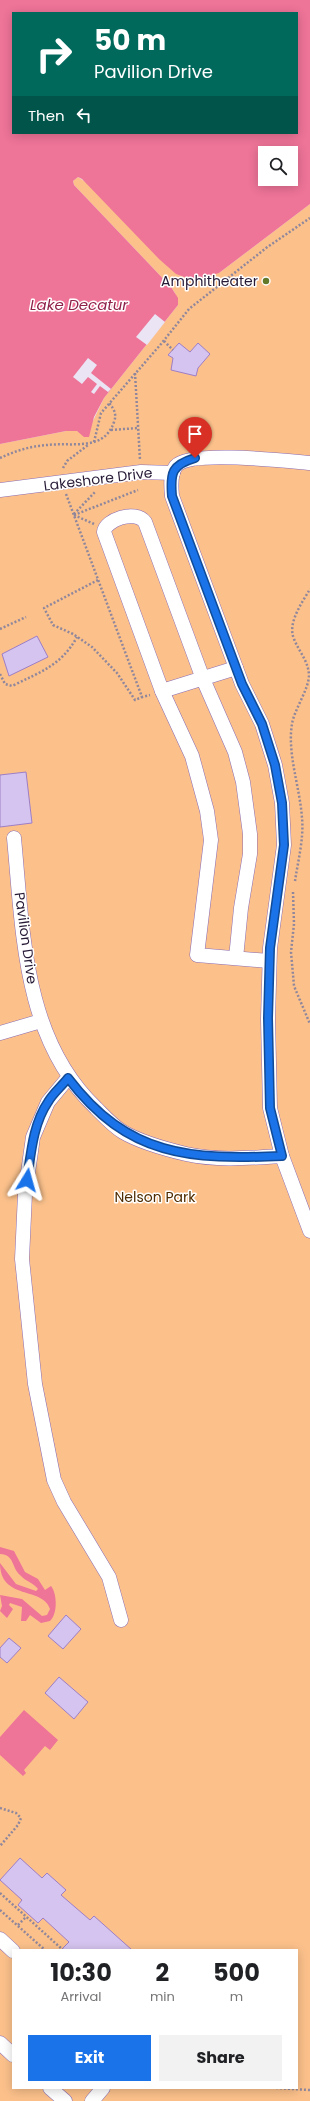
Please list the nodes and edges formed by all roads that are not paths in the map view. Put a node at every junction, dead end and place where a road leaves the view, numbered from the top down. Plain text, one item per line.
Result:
1 (310, 463) edge
2 (173, 473) junction
3 (0, 490) edge
4 (236, 668) junction
5 (203, 679) junction
6 (162, 691) junction
7 (14, 838) dead end
8 (236, 958) junction
9 (269, 961) junction
10 (41, 1021) junction
11 (0, 1033) edge
12 (68, 1078) junction
13 (282, 1156) junction
14 (310, 1230) edge
15 (121, 1620) dead end
16 (0, 1940) edge
17 (12, 1950) edge
18 (0, 2043) edge
19 (12, 2054) edge
20 (51, 2089) edge
21 (102, 2089) edge
22 (65, 2101) edge
23 (92, 2101) edge

1 - 2 street, Lakeshore Drive
2 - 3 street, Lakeshore Drive
2 - 4 street
4 - 5 street
4 - 9 street
5 - 6 street
5 - 6 street
5 - 8 street
6 - 8 street
7 - 10 street, Pavilion Drive
8 - 9 street
9 - 13 street
10 - 11 street
10 - 12 street, Pavilion Drive
12 - 13 street, Pavilion Drive
12 - 15 street
13 - 14 street
16 - 17 street
18 - 19 street
20 - 22 street
21 - 23 street

